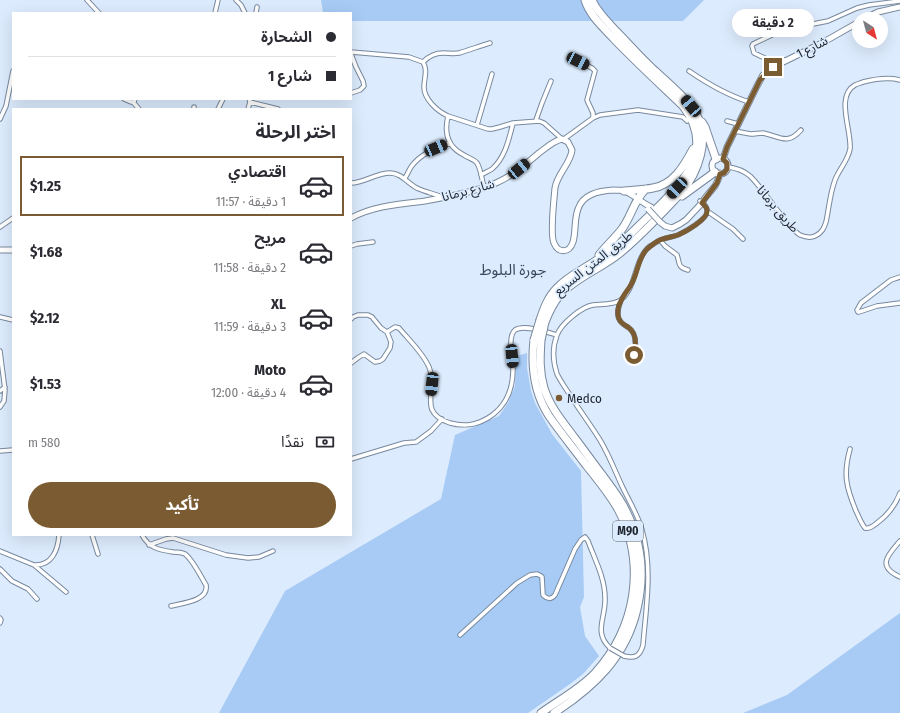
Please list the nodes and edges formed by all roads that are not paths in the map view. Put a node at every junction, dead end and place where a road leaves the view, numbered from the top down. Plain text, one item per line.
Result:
1 (87, 0) edge
2 (218, 0) edge
3 (236, 0) edge
4 (585, 0) edge
5 (592, 0) edge
6 (900, 1) edge
7 (257, 7) dead end
8 (900, 7) edge
9 (98, 12) edge
10 (214, 12) edge
11 (243, 12) edge
12 (256, 12) edge
13 (878, 12) edge
14 (852, 26) edge
15 (490, 43) dead end
16 (352, 53) edge
17 (352, 58) edge
18 (788, 59) junction
19 (578, 61) dead end
20 (423, 62) junction
21 (689, 71) dead end
22 (492, 74) dead end
23 (12, 77) edge
24 (900, 80) edge
25 (551, 81) dead end
26 (352, 93) edge
27 (249, 101) edge
28 (749, 102) junction
29 (274, 108) edge
30 (697, 115) junction
31 (448, 116) junction
32 (593, 118) junction
33 (0, 119) edge
34 (536, 120) junction
35 (687, 121) dead end
36 (727, 121) dead end
37 (513, 123) junction
38 (738, 124) junction
39 (477, 125) junction
40 (801, 130) dead end
41 (735, 131) junction
42 (563, 139) junction
43 (696, 142) junction
44 (450, 143) junction
45 (720, 159) junction
46 (728, 167) junction
47 (717, 173) junction
48 (481, 175) junction
49 (405, 178) junction
50 (352, 183) edge
51 (484, 187) junction
52 (646, 189) junction
53 (624, 191) junction
54 (443, 198) junction
55 (639, 199) junction
56 (674, 200) junction
57 (702, 201) junction
58 (707, 211) junction
59 (352, 218) edge
60 (12, 219) edge
61 (0, 227) edge
62 (743, 239) dead end
63 (660, 240) junction
64 (373, 242) dead end
65 (352, 246) edge
66 (0, 250) edge
67 (12, 250) edge
68 (594, 262) junction
69 (688, 270) dead end
70 (900, 277) edge
71 (621, 300) junction
72 (900, 303) edge
73 (0, 317) edge
74 (352, 318) edge
75 (12, 320) edge
76 (542, 321) junction
77 (387, 332) junction
78 (557, 335) junction
79 (538, 340) junction
80 (0, 351) edge
81 (634, 355) dead end
82 (352, 362) edge
83 (5, 387) junction
84 (0, 391) edge
85 (0, 407) edge
86 (442, 419) junction
87 (850, 449) dead end
88 (12, 450) edge
89 (0, 451) edge
90 (352, 459) edge
91 (900, 493) edge
92 (59, 536) edge
93 (92, 536) edge
94 (142, 536) edge
95 (900, 540) edge
96 (149, 545) junction
97 (0, 551) edge
98 (273, 551) dead end
99 (98, 554) dead end
100 (34, 565) junction
101 (0, 569) edge
102 (900, 577) edge
103 (66, 592) dead end
104 (37, 599) dead end
105 (171, 606) dead end
106 (0, 618) edge
107 (0, 623) edge
108 (460, 635) dead end
109 (541, 713) edge
110 (554, 713) edge

1 - 9 street
2 - 10 street
3 - 11 street
4 - 43 highway, طريق المتن السريع / M90
5 - 30 highway, طريق المتن السريع / M90
6 - 18 street
7 - 12 street
8 - 13 street
14 - 18 street, شارع 1
15 - 20 street
16 - 20 street
17 - 26 street
18 - 28 street, شارع 1
19 - 32 street
20 - 31 street
21 - 28 street
22 - 39 street
23 - 33 street
24 - 46 street, طريق برمانا
25 - 34 street
27 - 29 street
28 - 38 street, شارع 1
30 - 45 highway
30 - 56 highway, طريق المتن السريع / M90
31 - 39 street
31 - 44 street
32 - 35 street
32 - 42 street
34 - 37 street
34 - 42 street
36 - 38 street
37 - 39 street
37 - 48 street
38 - 41 street, شارع 1
40 - 41 street
41 - 45 street, شارع 1
42 - 51 street, شارع برمانا
42 - 53 street
43 - 52 highway
43 - 68 highway, طريق المتن السريع / M90
44 - 48 street
44 - 49 street
45 - 46 street
45 - 47 street
46 - 47 street
47 - 56 highway
47 - 57 street
48 - 51 street
49 - 50 street
49 - 54 street
51 - 54 street, شارع برمانا
52 - 53 highway
52 - 55 highway
53 - 55 street
54 - 59 street, شارع برمانا
55 - 57 street, bridge
55 - 68 highway
56 - 76 highway, طريق المتن السريع / M90
57 - 58 street
58 - 62 street
58 - 63 street
60 - 61 street
63 - 69 street
63 - 71 street
64 - 65 street
66 - 67 street
68 - 76 highway, طريق المتن السريع / M90
70 - 72 street
71 - 78 street
71 - 81 street
73 - 75 street
74 - 77 street
76 - 79 highway, طريق المتن السريع / M90, bridge
77 - 82 street
77 - 86 street
78 - 86 street
78 - 108 street, bridge
79 - 109 highway, طريق المتن السريع / M90
79 - 110 highway, طريق المتن السريع / M90
80 - 83 street
83 - 84 street
83 - 85 street
86 - 90 street
87 - 91 street
88 - 89 street
92 - 100 street
93 - 99 street
94 - 96 street
95 - 102 street
96 - 98 street
96 - 105 street
97 - 100 street
100 - 103 street
101 - 104 street
106 - 107 street

